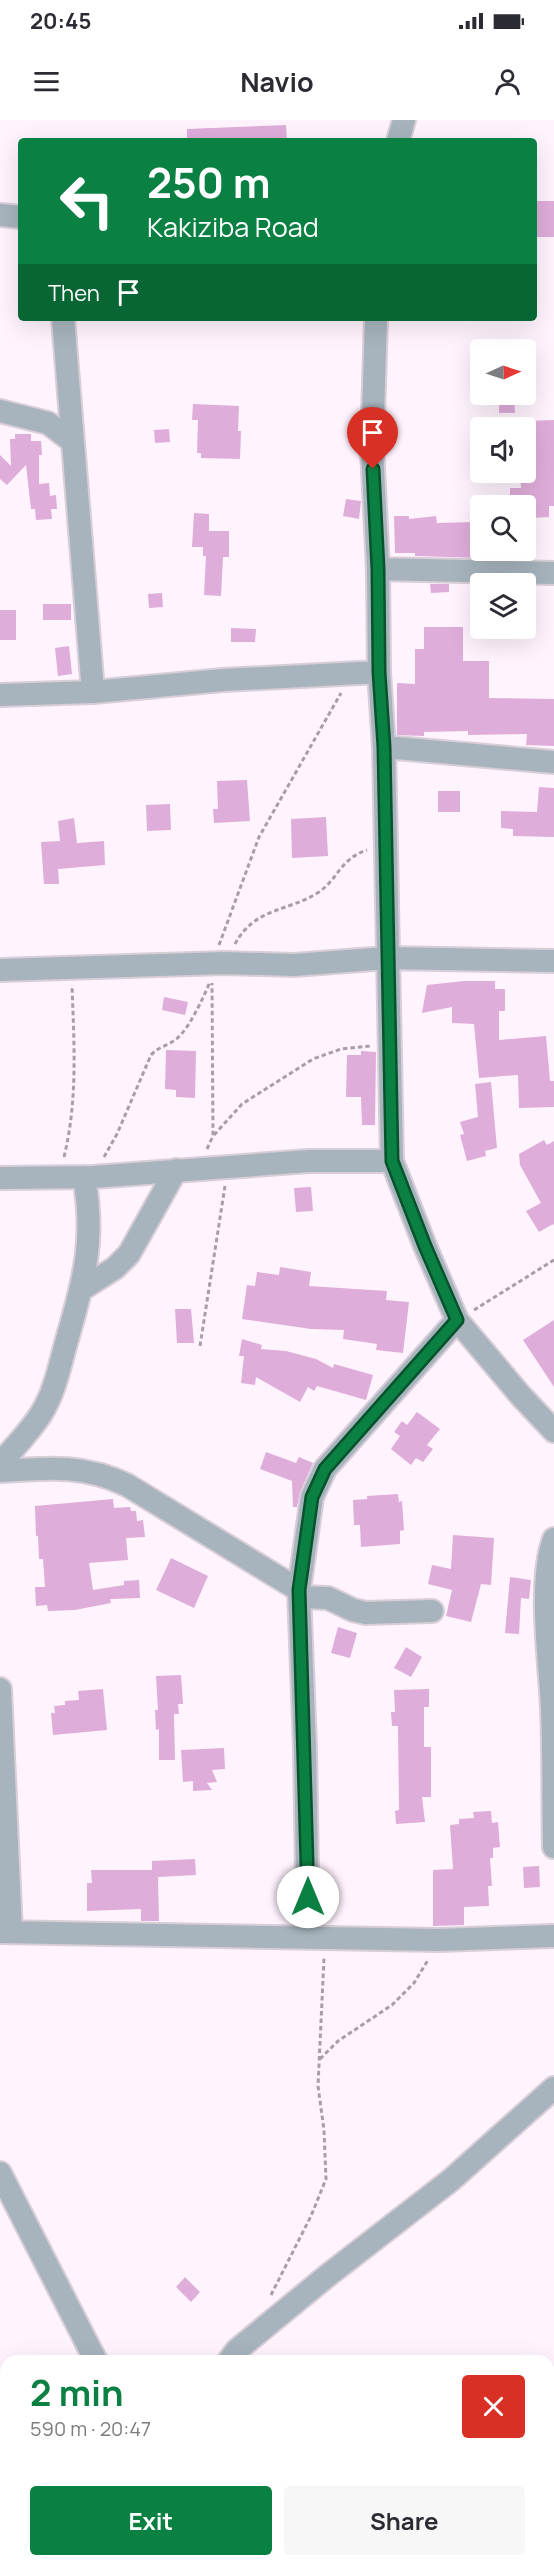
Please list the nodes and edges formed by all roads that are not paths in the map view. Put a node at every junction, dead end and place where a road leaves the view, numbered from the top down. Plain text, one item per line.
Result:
1 (404, 120) edge
2 (399, 138) edge
3 (0, 215) edge
4 (18, 218) edge
5 (63, 321) edge
6 (376, 321) edge
7 (0, 411) edge
8 (73, 442) junction
9 (378, 569) junction
10 (554, 573) edge
11 (379, 672) junction
12 (93, 692) junction
13 (0, 695) edge
14 (384, 747) junction
15 (554, 762) edge
16 (387, 958) junction
17 (554, 961) edge
18 (0, 970) edge
19 (392, 1161) junction
20 (187, 1169) junction
21 (89, 1177) junction
22 (0, 1178) edge
23 (82, 1289) junction
24 (457, 1320) junction
25 (554, 1431) edge
26 (0, 1464) edge
27 (0, 1471) edge
28 (554, 1539) edge
29 (299, 1594) junction
30 (432, 1611) dead end
31 (0, 1689) edge
32 (553, 1713) edge
33 (554, 1847) edge
34 (6, 1932) edge
35 (554, 1936) edge
36 (316, 1938) junction
37 (554, 2088) edge
38 (0, 2173) edge
39 (93, 2355) edge
40 (233, 2355) edge

1 - 2 street
3 - 4 street
5 - 8 street
6 - 9 street
7 - 8 street
8 - 12 street
9 - 10 street
9 - 11 street
11 - 12 street
11 - 14 street
12 - 13 street
14 - 15 street
14 - 16 street
16 - 17 street
16 - 18 street
16 - 19 street
19 - 20 street
19 - 24 street
20 - 21 street
20 - 23 street
21 - 22 street
21 - 23 street
23 - 26 street
24 - 25 street
24 - 29 street
27 - 29 street
28 - 32 street
29 - 30 street
29 - 36 street
31 - 34 street
32 - 33 street
34 - 36 street
35 - 36 street
37 - 40 street
38 - 39 street

